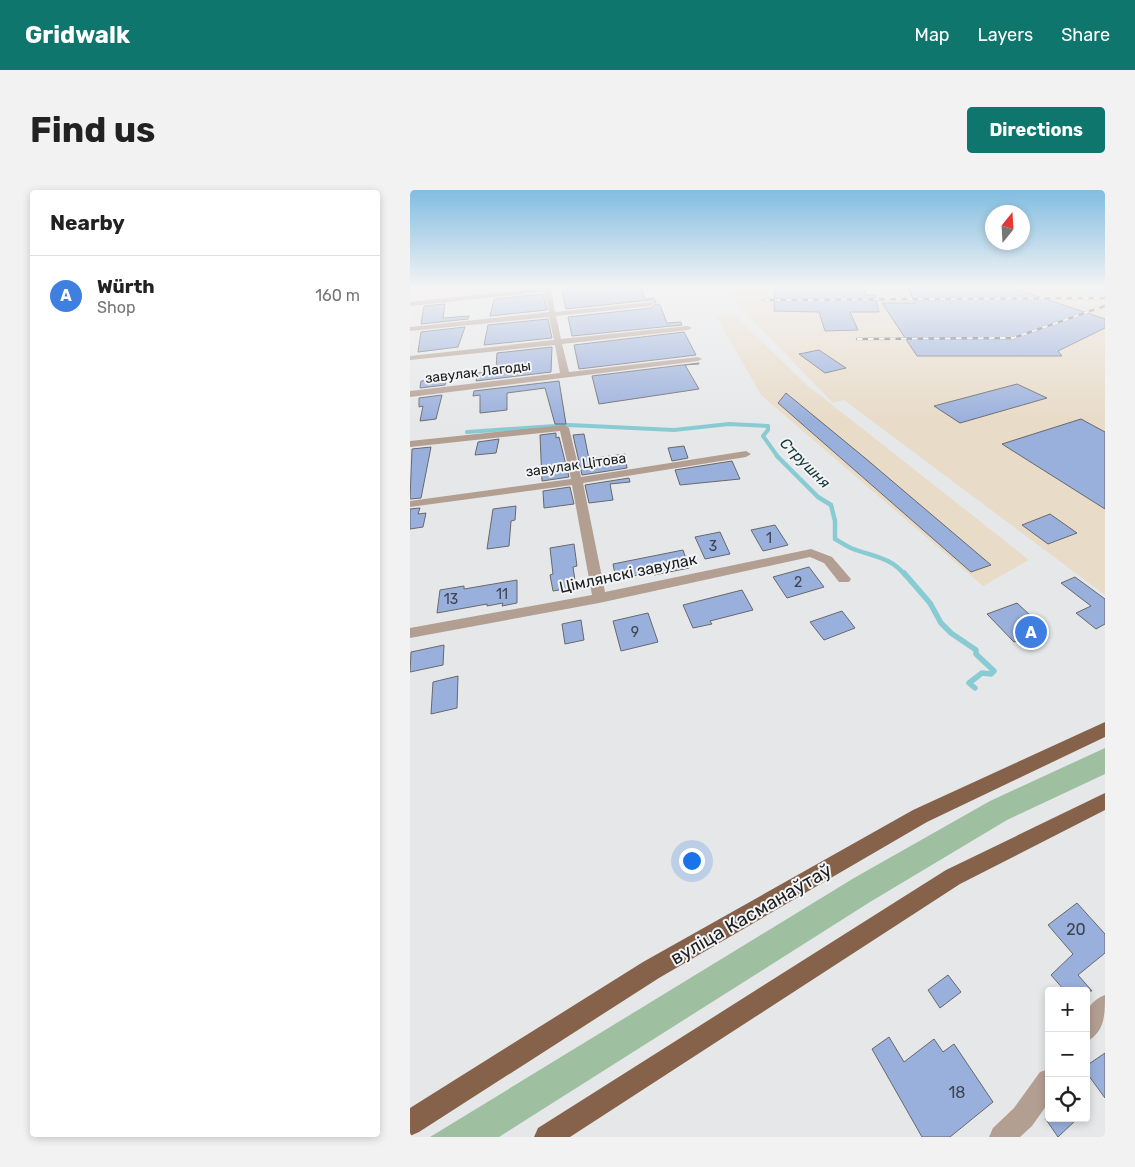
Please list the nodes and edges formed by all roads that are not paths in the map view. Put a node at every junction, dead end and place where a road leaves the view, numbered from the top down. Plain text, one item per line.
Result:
1 (556, 332) edge
2 (649, 332) edge
3 (558, 342) junction
4 (410, 358) edge
5 (698, 359) dead end
6 (565, 375) junction
7 (410, 394) edge
8 (410, 444) edge
9 (746, 454) dead end
10 (577, 481) junction
11 (410, 504) edge
12 (844, 579) dead end
13 (599, 598) junction
14 (410, 632) edge
15 (1105, 729) edge
16 (1105, 801) edge
17 (1105, 1006) edge
18 (1090, 1025) edge
19 (1045, 1087) edge
20 (410, 1123) edge
21 (547, 1137) edge
22 (1002, 1137) edge

1 - 3 street
2 - 3 street
3 - 4 street
3 - 6 street
5 - 6 street, завулак Лагоды
6 - 7 street, завулак Лагоды
8 - 10 street
9 - 10 street, завулак Цітова
10 - 11 street, завулак Цітова
10 - 13 street
12 - 13 street, Цімлянскі завулак
13 - 14 street, Цімлянскі завулак
15 - 20 main road, вуліца Касманаўтаў
16 - 21 main road
17 - 18 street
19 - 22 street

